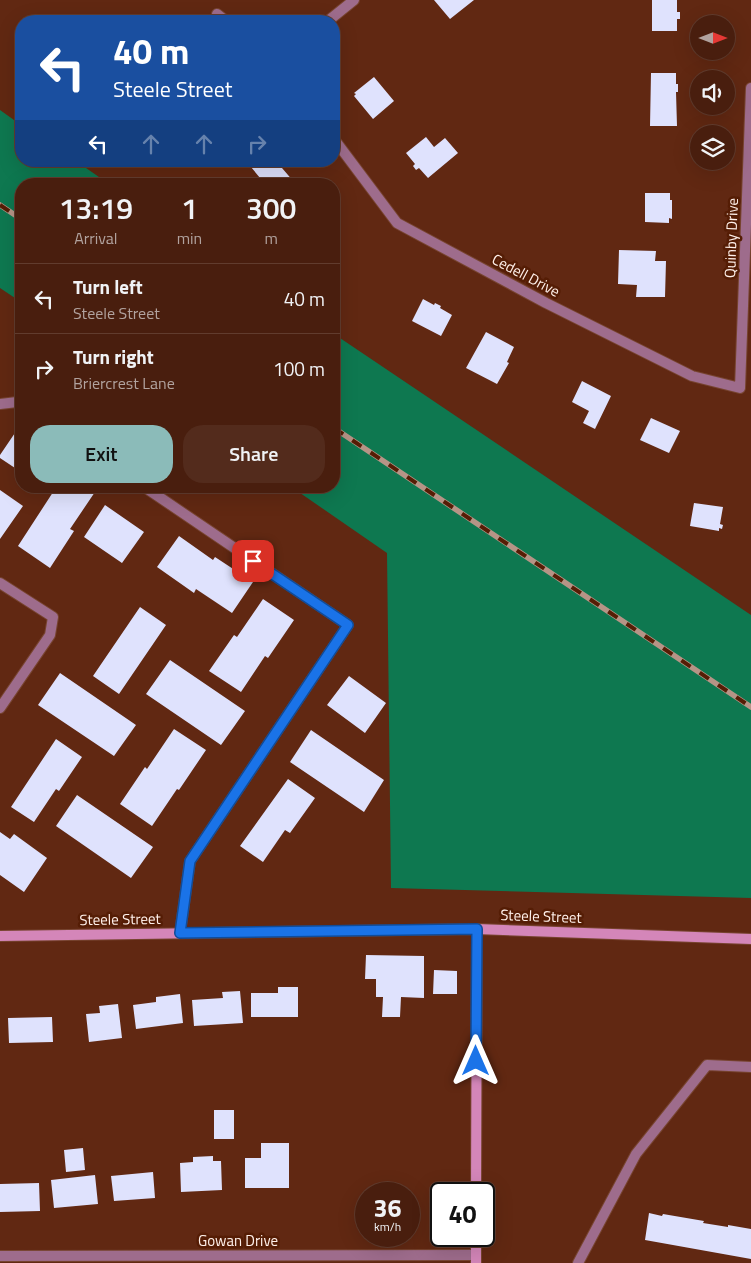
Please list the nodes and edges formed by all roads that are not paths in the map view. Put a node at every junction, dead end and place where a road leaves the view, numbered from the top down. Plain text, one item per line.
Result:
1 (354, 0) edge
2 (335, 15) edge
3 (751, 88) edge
4 (340, 147) edge
5 (740, 388) joint
6 (15, 402) edge
7 (0, 404) edge
8 (152, 493) edge
9 (0, 583) edge
10 (0, 708) edge
11 (477, 929) junction
12 (180, 933) junction
13 (0, 936) edge
14 (751, 939) edge
15 (751, 1067) edge
16 (476, 1182) edge
17 (0, 1256) edge
18 (476, 1259) edge
19 (578, 1263) edge

1 - 2 street
3 - 5 street, Quinby Drive
4 - 5 street, Cedell Drive
6 - 7 street
8 - 12 street
9 - 10 street
11 - 12 street, Steele Street
11 - 14 street, Steele Street
11 - 16 street
12 - 13 street, Steele Street
15 - 19 street
17 - 18 street, Gowan Drive

